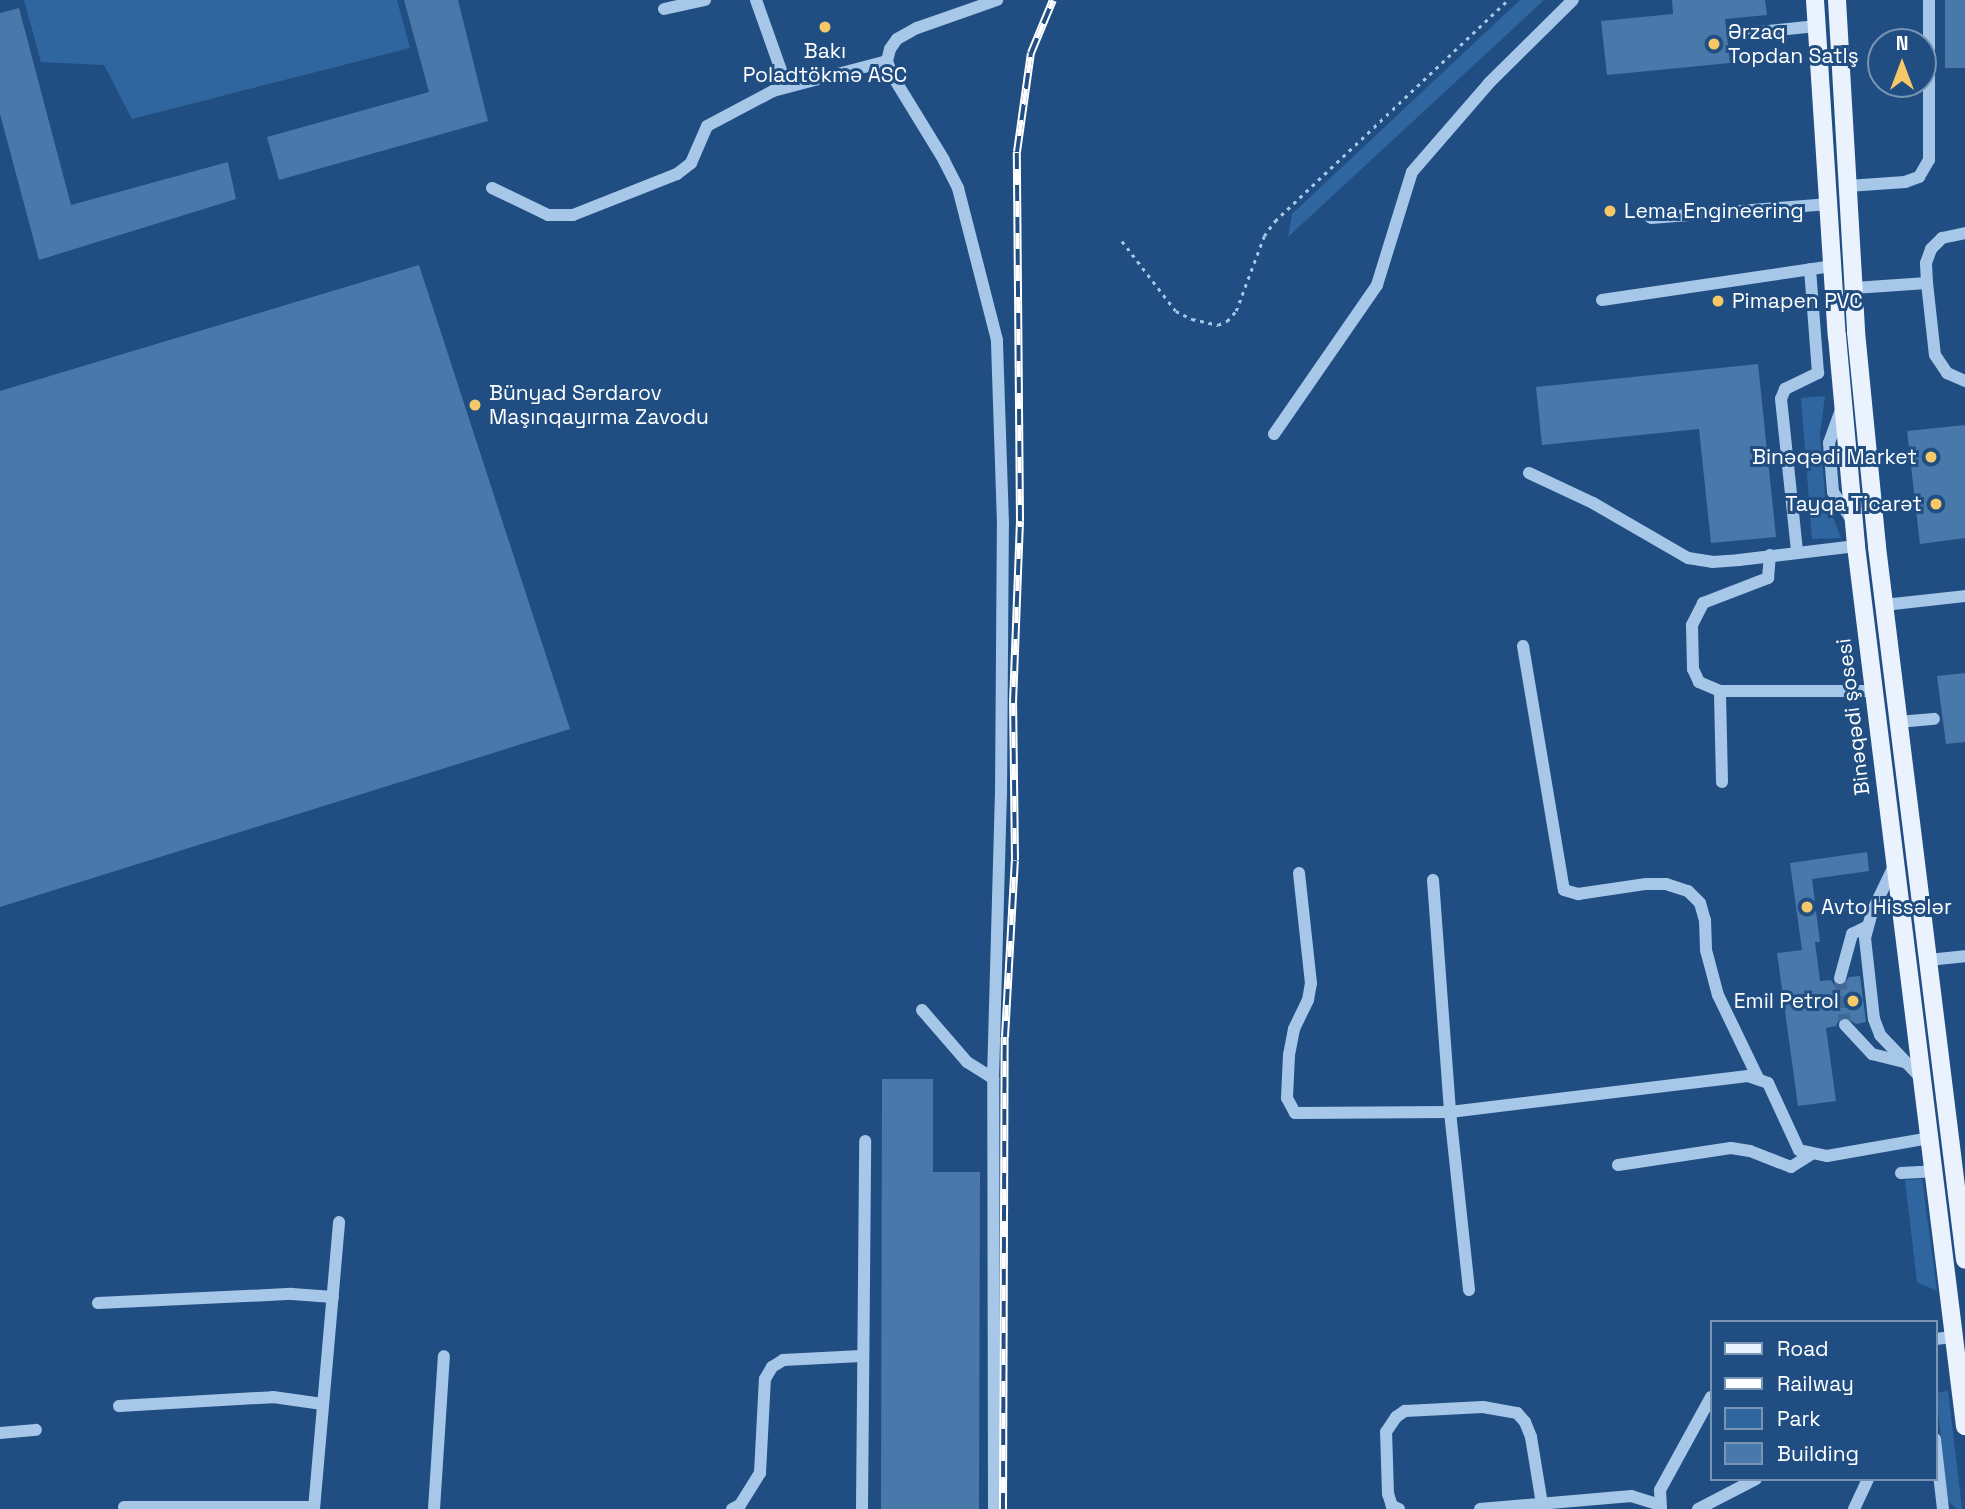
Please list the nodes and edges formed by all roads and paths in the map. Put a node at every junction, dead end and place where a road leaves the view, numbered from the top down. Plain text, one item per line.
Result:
1 (705, 0) edge
2 (756, 0) edge
3 (998, 0) edge
4 (1508, 0) edge
5 (1573, 0) edge
6 (1815, 0) edge
7 (1837, 0) edge
8 (1929, 0) edge
9 (664, 9) dead end
10 (1817, 26) junction
11 (1739, 34) dead end
12 (887, 61) junction
13 (787, 88) junction
14 (1848, 186) junction
15 (492, 188) dead end
16 (1829, 204) junction
17 (1651, 218) dead end
18 (1965, 233) edge
19 (1122, 241) dead end
20 (1832, 266) junction
21 (1810, 269) junction
22 (1927, 283) junction
23 (1854, 288) junction
24 (1602, 300) dead end
25 (1965, 381) edge
26 (1274, 434) dead end
27 (1529, 473) dead end
28 (1856, 546) junction
29 (1797, 551) junction
30 (1770, 555) junction
31 (1965, 596) edge
32 (1884, 605) junction
33 (1523, 646) dead end
34 (1720, 691) junction
35 (1872, 691) junction
36 (1934, 719) dead end
37 (1898, 722) junction
38 (1722, 782) dead end
39 (1894, 866) junction
40 (1299, 873) dead end
41 (1433, 880) dead end
42 (1866, 927) junction
43 (1965, 956) edge
44 (1928, 960) junction
45 (1840, 978) tunnel mouth
46 (922, 1010) dead end
47 (1845, 1025) tunnel mouth
48 (1907, 1063) junction
49 (1758, 1077) junction
50 (993, 1078) junction
51 (1922, 1079) junction
52 (1450, 1112) junction
53 (1930, 1139) junction
54 (865, 1141) dead end
55 (1812, 1154) junction
56 (1618, 1166) dead end
57 (1960, 1169) edge
58 (1934, 1171) junction
59 (1901, 1173) dead end
60 (339, 1222) dead end
61 (1965, 1260) edge
62 (1469, 1290) dead end
63 (333, 1297) junction
64 (98, 1303) dead end
65 (1954, 1337) junction
66 (1937, 1339) edge
67 (444, 1356) dead end
68 (861, 1356) junction
69 (1710, 1399) edge
70 (323, 1404) junction
71 (119, 1406) dead end
72 (1965, 1426) edge
73 (36, 1430) dead end
74 (0, 1433) edge
75 (1937, 1456) edge
76 (1752, 1481) edge
77 (1867, 1481) edge
78 (1542, 1504) junction
79 (1660, 1506) edge
80 (124, 1507) edge
81 (314, 1508) edge
82 (434, 1509) edge
83 (732, 1509) edge
84 (862, 1509) edge
85 (994, 1509) edge
86 (1399, 1509) edge
87 (1480, 1509) edge
88 (1698, 1509) edge
89 (1854, 1509) edge
90 (1943, 1509) edge

1 - 9 street
2 - 13 street
3 - 12 street
4 - 19 path
5 - 26 street
6 - 10 main road, Binəqədi şosesi
7 - 14 main road, Binəqədi şosesi
8 - 14 street
10 - 11 street
10 - 16 main road, Binəqədi şosesi
12 - 13 street
12 - 50 street
13 - 15 street
14 - 23 main road, Binəqədi şosesi
16 - 17 street
16 - 20 main road, Binəqədi şosesi
18 - 22 street
20 - 21 street
20 - 28 main road, Binəqədi şosesi
21 - 24 street
21 - 29 street
22 - 23 street
22 - 25 street
23 - 32 main road, Binəqədi şosesi
27 - 30 street
28 - 29 street
28 - 35 main road, Binəqədi şosesi
29 - 30 street
30 - 34 street
31 - 32 street
32 - 37 main road, Binəqədi şosesi
33 - 49 street
34 - 35 street
34 - 38 street
35 - 39 main road, Binəqədi şosesi
36 - 37 street
37 - 44 main road, Binəqədi şosesi
39 - 42 street
39 - 51 main road, Binəqədi şosesi
40 - 52 street
41 - 52 street
42 - 45 street
42 - 48 street
43 - 44 street
44 - 57 main road, Binəqədi şosesi
46 - 50 street
47 - 48 street
48 - 51 street
49 - 52 street
49 - 55 street
50 - 85 street
51 - 53 main road, Binəqədi şosesi
52 - 62 street
53 - 55 street
53 - 58 main road, Binəqədi şosesi
54 - 68 street
55 - 56 street
57 - 61 main road, Binəqədi şosesi
58 - 59 street
58 - 65 main road, Binəqədi şosesi
60 - 63 street
63 - 64 street
63 - 70 street
65 - 66 street
65 - 72 main road, Binəqədi şosesi
67 - 82 street
68 - 83 street
68 - 84 street
69 - 79 street
70 - 71 street
70 - 81 street
73 - 74 street
75 - 90 street
76 - 88 street
77 - 89 street
78 - 79 street
78 - 86 street
78 - 87 street
80 - 81 street

